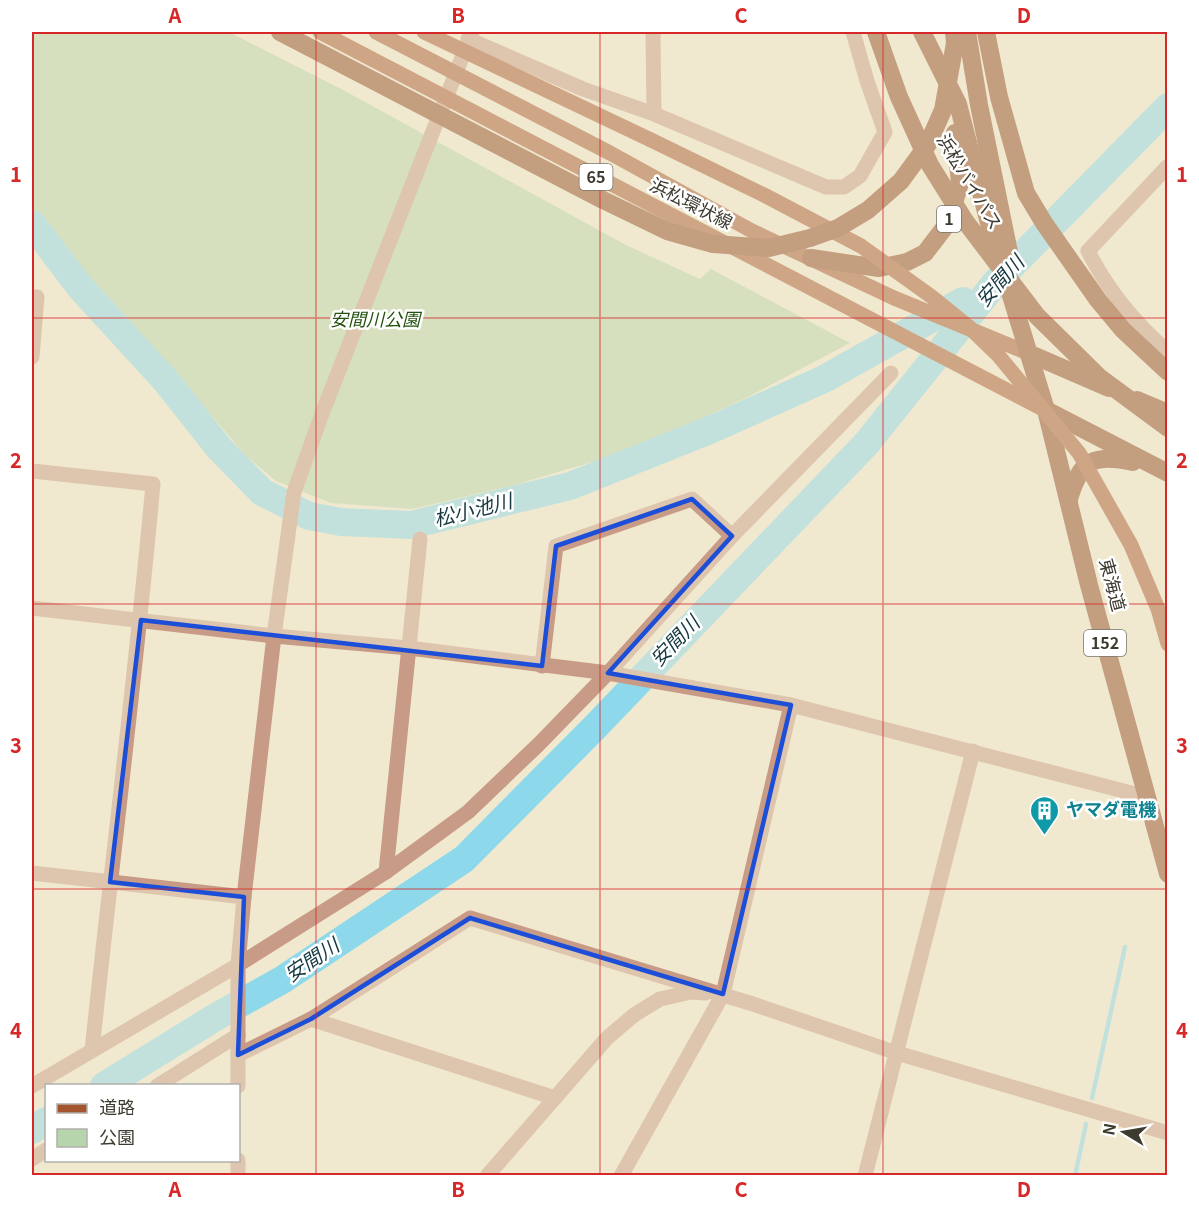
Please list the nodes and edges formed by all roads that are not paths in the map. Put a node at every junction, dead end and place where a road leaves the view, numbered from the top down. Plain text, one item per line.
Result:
1 (280, 32) edge
2 (320, 32) edge
3 (376, 32) edge
4 (424, 32) edge
5 (652, 32) edge
6 (853, 32) edge
7 (876, 32) edge
8 (922, 32) edge
9 (954, 32) edge
10 (968, 32) edge
11 (986, 32) edge
12 (468, 41) edge
13 (938, 64) junction
14 (456, 72) junction
15 (444, 98) junction
16 (654, 114) junction
17 (1167, 166) edge
18 (997, 226) junction
19 (811, 258) junction
20 (32, 297) edge
21 (1028, 352) junction
22 (1167, 352) edge
23 (32, 357) edge
24 (1167, 372) edge
25 (891, 373) dead end
26 (1046, 410) junction
27 (1167, 413) edge
28 (1167, 428) edge
29 (32, 471) edge
30 (1163, 471) edge
31 (1069, 499) junction
32 (732, 536) junction
33 (420, 539) dead end
34 (32, 608) edge
35 (141, 620) junction
36 (274, 636) junction
37 (1167, 644) edge
38 (409, 648) junction
39 (542, 666) junction
40 (608, 674) junction
41 (791, 705) junction
42 (973, 751) junction
43 (1147, 797) junction
44 (386, 872) junction
45 (32, 873) edge
46 (1167, 874) edge
47 (110, 882) junction
48 (244, 897) junction
49 (238, 965) junction
50 (723, 994) junction
51 (311, 1019) junction
52 (238, 1034) junction
53 (92, 1050) junction
54 (897, 1053) junction
55 (238, 1055) junction
56 (160, 1084) edge
57 (238, 1084) edge
58 (32, 1086) edge
59 (555, 1098) junction
60 (1167, 1133) edge
61 (487, 1176) edge
62 (621, 1176) edge
63 (865, 1176) edge

1 - 9 highway, bridge
2 - 15 main road, 浜松環状線 / 65
3 - 14 main road, 浜松環状線 / 65
4 - 12 main road
5 - 16 street
6 - 16 street
7 - 28 highway, 浜松バイパス / 1, bridge
8 - 13 highway, 1
10 - 18 highway, 1
11 - 24 highway
12 - 14 street
12 - 16 street
12 - 37 main road, bridge
13 - 18 highway, 1
13 - 19 highway, 1
14 - 15 street
14 - 19 main road, 浜松環状線 / 65
15 - 26 main road, 浜松環状線 / 65
15 - 36 street
17 - 22 street
18 - 21 highway, 1, bridge
19 - 21 main road, 浜松環状線 / 65, bridge
20 - 23 street
21 - 26 highway, 1
21 - 27 highway
25 - 32 street
26 - 30 highway
26 - 31 highway, 東海道 / 152
29 - 35 street
30 - 31 highway
31 - 43 highway, 東海道 / 152
32 - 39 street
32 - 40 street
33 - 38 street
34 - 35 street
35 - 36 street
35 - 47 street
36 - 38 street
36 - 48 street
38 - 39 street
38 - 44 street
39 - 40 street
40 - 41 street
40 - 44 street
41 - 42 street
41 - 50 street
42 - 43 street
42 - 54 street
43 - 46 highway, 東海道 / 152
44 - 49 street
45 - 47 street
47 - 48 street
47 - 53 street
48 - 49 street
49 - 52 street
49 - 53 street
50 - 51 street
50 - 54 street
50 - 59 street
50 - 62 street
51 - 55 street
51 - 59 street
52 - 55 street
52 - 56 street
53 - 58 street
54 - 60 street
54 - 63 street
55 - 57 street
59 - 61 street

